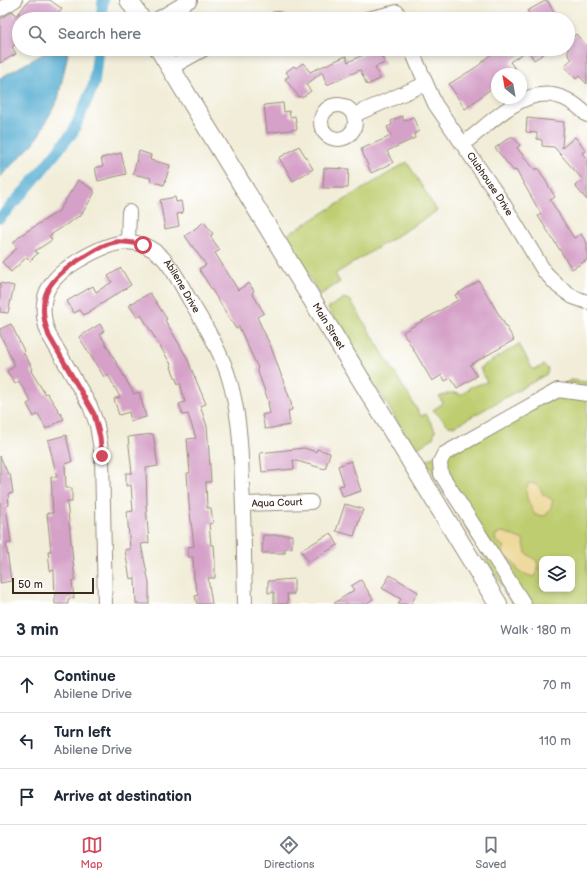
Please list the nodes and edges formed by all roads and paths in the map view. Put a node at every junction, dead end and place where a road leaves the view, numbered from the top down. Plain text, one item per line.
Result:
1 (15, 0) edge
2 (129, 0) edge
3 (190, 0) edge
4 (0, 9) edge
5 (137, 12) edge
6 (170, 12) edge
7 (163, 56) edge
8 (191, 56) edge
9 (414, 56) edge
10 (170, 68) junction
11 (425, 84) junction
12 (354, 115) dead end
13 (587, 115) edge
14 (463, 144) junction
15 (129, 212) dead end
16 (128, 242) junction
17 (587, 302) edge
18 (587, 394) edge
19 (311, 502) dead end
20 (243, 504) junction
21 (105, 604) edge
22 (245, 604) edge
23 (498, 604) edge
24 (524, 604) edge

1 - 4 street
2 - 5 main road
3 - 6 street
7 - 10 main road, Main Street
8 - 10 street
9 - 11 street, Clubhouse Drive
10 - 23 main road, Main Street
11 - 12 street
11 - 14 street, Clubhouse Drive
13 - 14 street
14 - 17 street, Clubhouse Drive
15 - 16 street
16 - 20 street, Abilene Drive
16 - 21 street, Abilene Drive
18 - 24 street
19 - 20 street, Aqua Court
20 - 22 street, Abilene Drive

